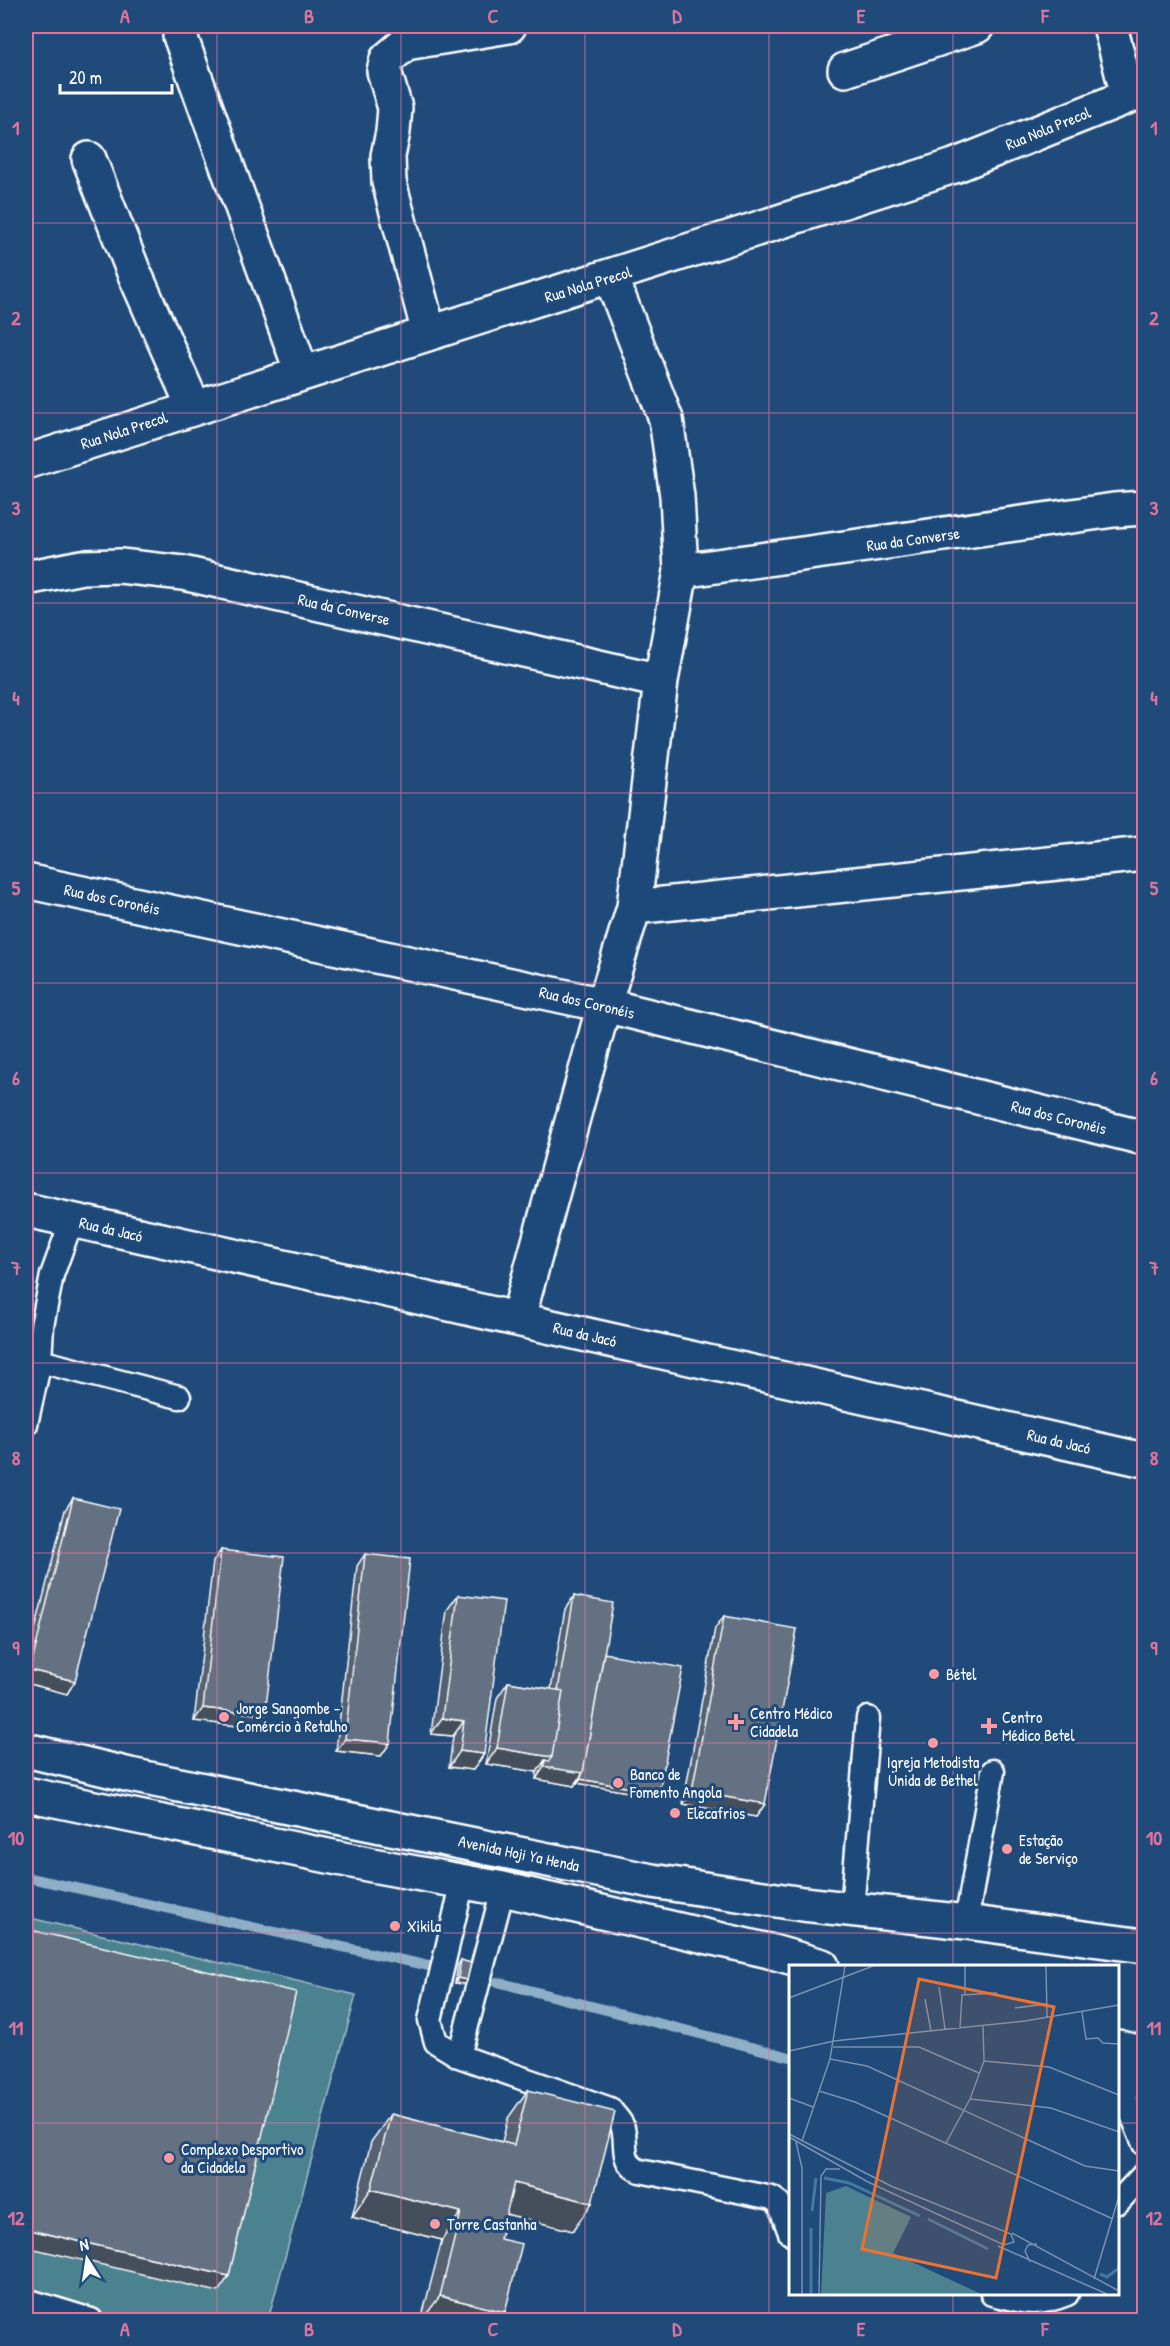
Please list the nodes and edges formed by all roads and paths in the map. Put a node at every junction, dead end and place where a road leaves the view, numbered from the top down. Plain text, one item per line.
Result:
1 (509, 26) edge
2 (977, 26) edge
3 (1110, 26) edge
4 (404, 34) edge
5 (180, 36) dead end
6 (846, 70) dead end
7 (1136, 93) edge
8 (89, 159) dead end
9 (611, 277) junction
10 (429, 333) junction
11 (302, 373) junction
12 (194, 408) junction
13 (26, 462) edge
14 (1144, 508) edge
15 (681, 571) junction
16 (26, 578) edge
17 (661, 681) junction
18 (1144, 855) edge
19 (26, 881) edge
20 (634, 907) junction
21 (604, 1005) junction
22 (1144, 1137) edge
23 (26, 1210) edge
24 (72, 1220) junction
25 (518, 1318) junction
26 (40, 1361) junction
27 (179, 1397) dead end
28 (26, 1424) edge
29 (1144, 1461) edge
30 (868, 1718) dead end
31 (26, 1750) edge
32 (993, 1771) dead end
33 (26, 1794) edge
34 (463, 1881) junction
35 (503, 1889) junction
36 (852, 1910) junction
37 (966, 1922) junction
38 (1017, 1928) junction
39 (1144, 1938) edge
40 (1144, 1946) edge
41 (818, 1965) edge
42 (1119, 2047) edge
43 (1144, 2054) edge
44 (459, 2056) junction
45 (1119, 2073) edge
46 (1144, 2082) edge
47 (1119, 2083) edge
48 (1144, 2144) edge
49 (1144, 2174) edge
50 (1119, 2201) edge
51 (789, 2230) edge
52 (996, 2295) edge
53 (1064, 2295) edge
54 (26, 2300) edge
55 (91, 2320) edge

1 - 4 street
2 - 6 street
3 - 7 street
4 - 10 street
5 - 11 street
7 - 9 street, Rua Nola Precol
8 - 12 street
9 - 10 street, Rua Nola Precol
9 - 15 street
10 - 11 street, Rua Nola Precol
11 - 12 street, Rua Nola Precol
12 - 13 street, Rua Nola Precol
14 - 15 street, Rua da Converse
15 - 17 street
16 - 17 street, Rua da Converse
17 - 20 street
18 - 20 street
19 - 21 street, Rua dos Coronéis
20 - 21 street
21 - 22 street, Rua dos Coronéis
21 - 25 street
23 - 24 street, Rua da Jacó
24 - 25 street, Rua da Jacó
24 - 26 lane
25 - 29 street, Rua da Jacó
26 - 27 lane
26 - 28 lane
30 - 36 lane
31 - 36 street, Avenida Hoji Ya Henda
32 - 37 lane
33 - 34 street
34 - 35 street
34 - 44 lane
35 - 41 street
35 - 44 lane
36 - 37 street, Avenida Hoji Ya Henda
37 - 38 street, Avenida Hoji Ya Henda
38 - 39 street
38 - 40 street
42 - 43 street
44 - 51 lane
45 - 46 street
47 - 48 lane
49 - 50 lane
52 - 53 lane
54 - 55 lane

